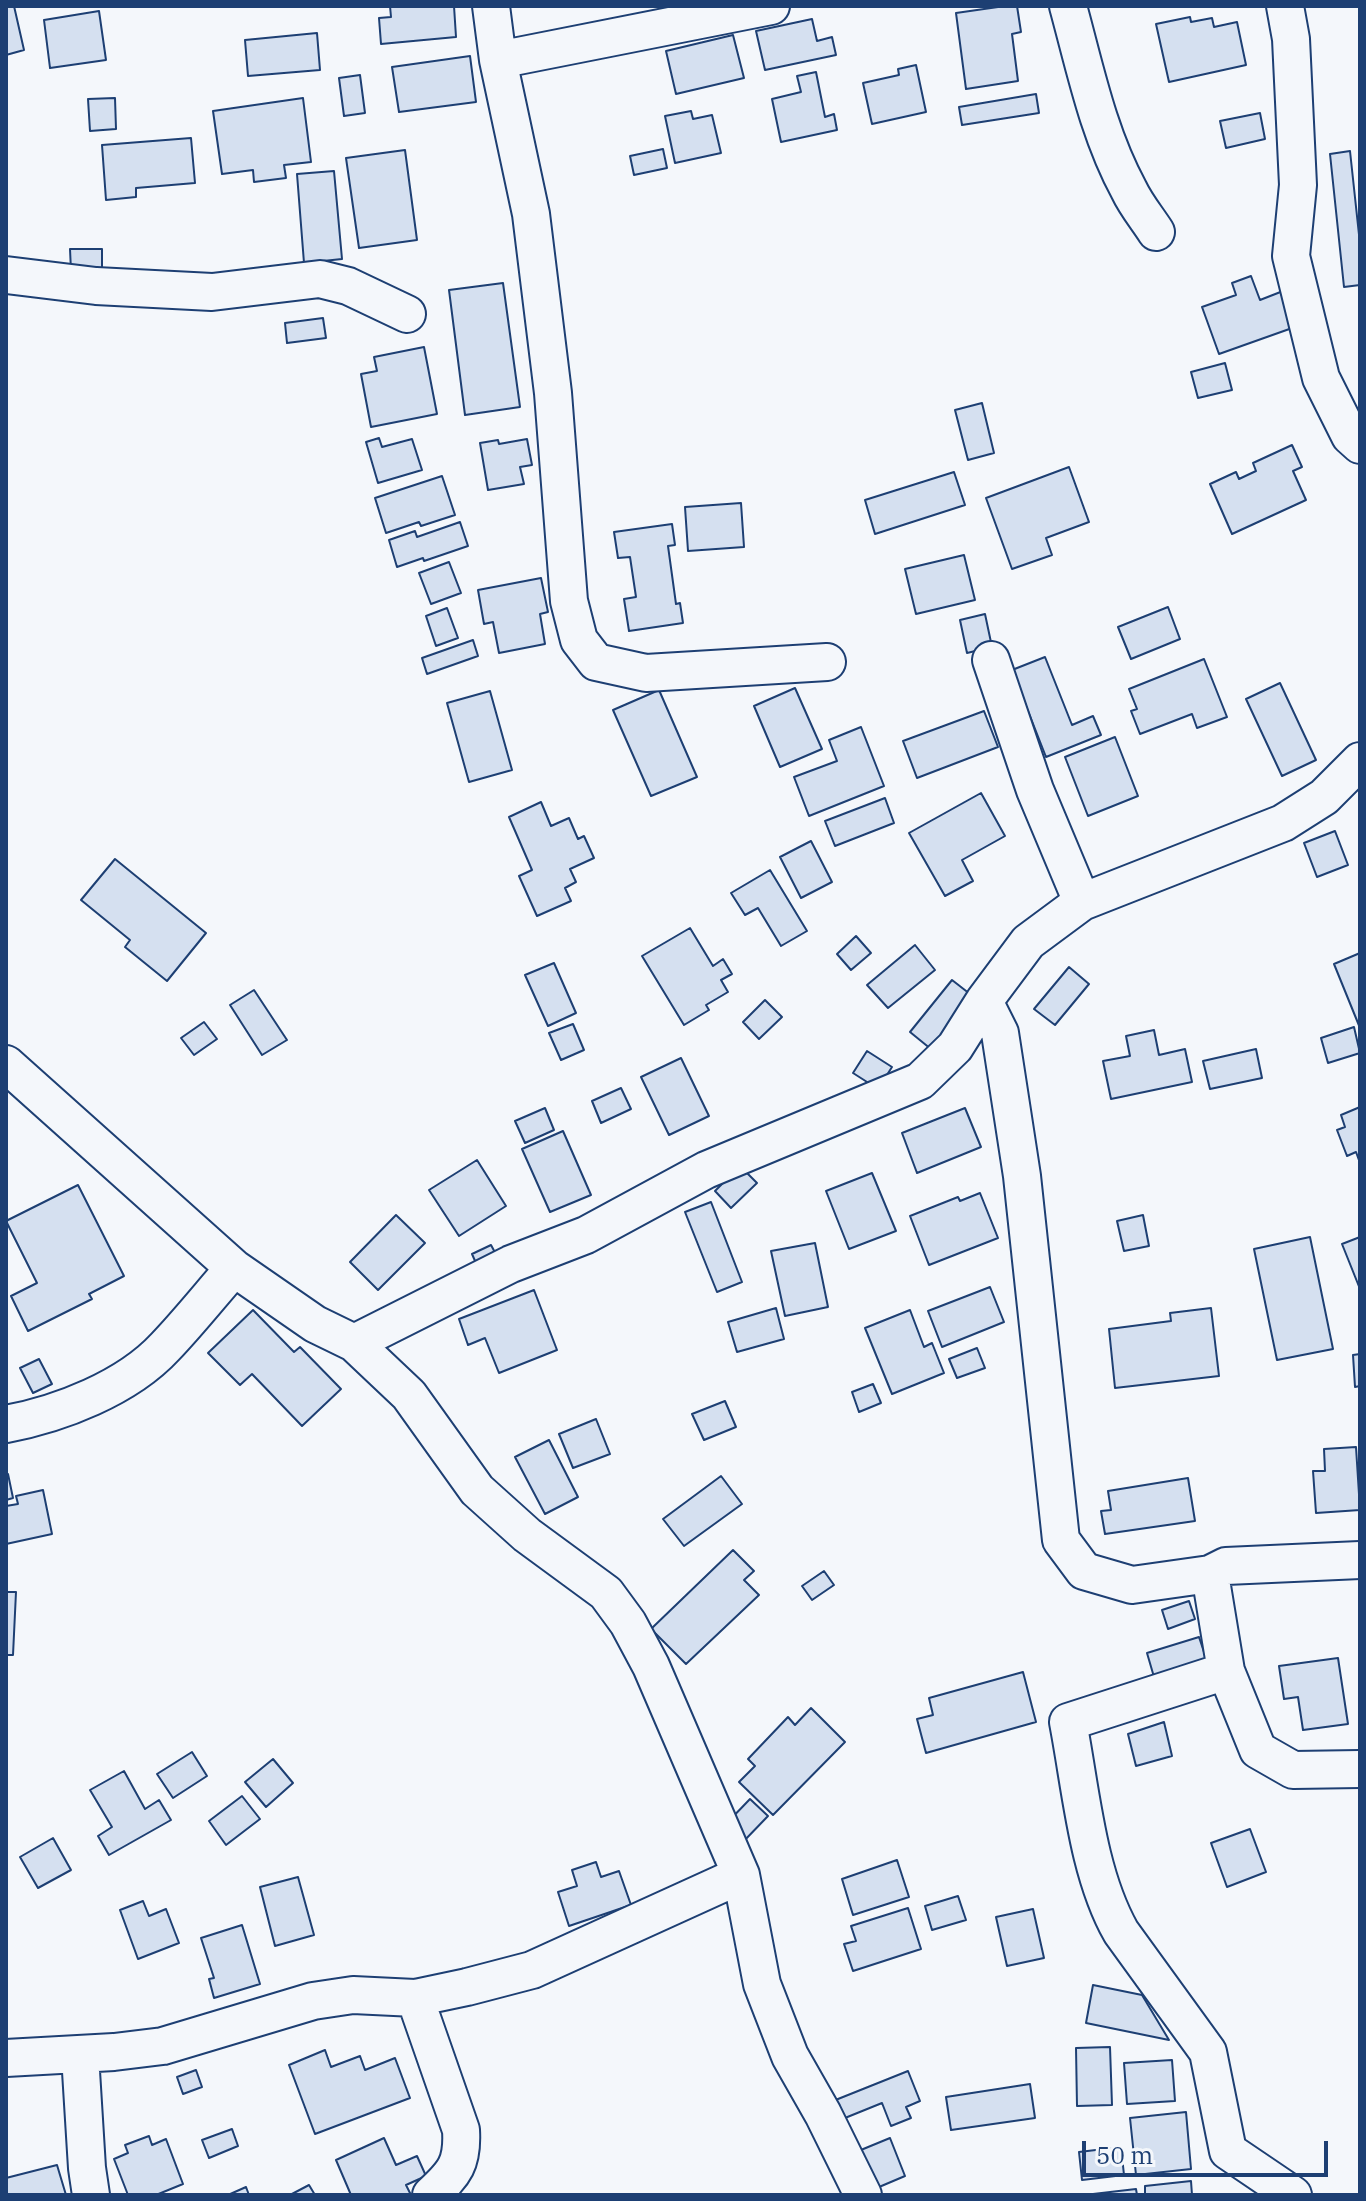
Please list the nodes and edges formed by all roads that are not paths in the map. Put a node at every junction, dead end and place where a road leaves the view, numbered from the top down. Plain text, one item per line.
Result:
1 (491, 6) edge
2 (771, 6) edge
3 (1068, 6) edge
4 (1285, 6) edge
5 (498, 60) junction
6 (1156, 232) dead end
7 (6, 275) edge
8 (407, 314) dead end
9 (1360, 445) edge
10 (991, 660) dead end
11 (827, 662) dead end
12 (1360, 761) edge
13 (1082, 902) junction
14 (984, 1001) junction
15 (6, 1064) edge
16 (234, 1268) junction
17 (354, 1343) junction
18 (6, 1424) edge
19 (1360, 1560) edge
20 (1210, 1574) junction
21 (1226, 1671) junction
22 (1360, 1769) edge
23 (741, 1875) junction
24 (415, 1998) junction
25 (80, 2055) junction
26 (6, 2058) edge
27 (91, 2195) edge
28 (431, 2195) edge
29 (863, 2195) edge
30 (1293, 2195) edge

1 - 5 street
2 - 5 street
3 - 6 street
4 - 9 street
5 - 11 street
7 - 8 street
10 - 13 street
12 - 13 street
13 - 14 street
14 - 17 street
14 - 20 street
15 - 16 street
16 - 17 street
16 - 18 street
17 - 23 street
19 - 20 street
20 - 21 street
21 - 22 street
21 - 30 street
23 - 24 street
23 - 29 street
24 - 25 street
24 - 28 street
25 - 26 street
25 - 27 street

